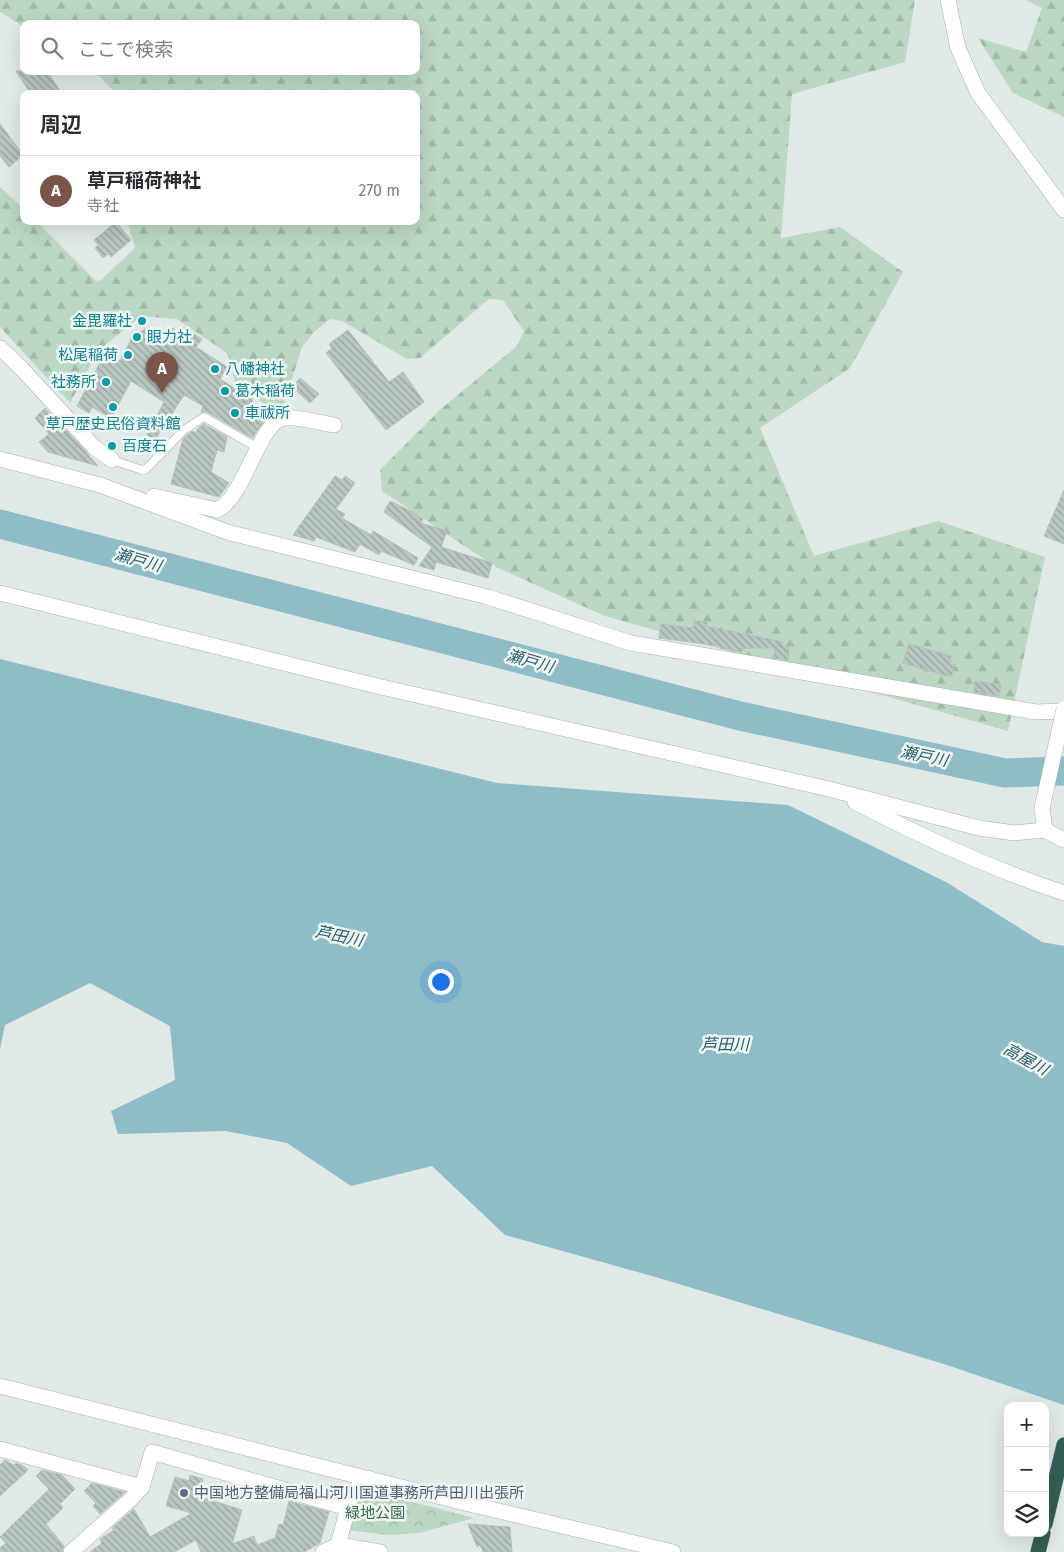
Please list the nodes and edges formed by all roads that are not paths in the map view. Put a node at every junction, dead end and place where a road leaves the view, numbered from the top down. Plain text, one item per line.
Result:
1 (948, 0) edge
2 (1064, 210) edge
3 (0, 348) edge
4 (334, 425) dead end
5 (258, 448) junction
6 (0, 459) edge
7 (112, 460) joint
8 (132, 496) junction
9 (0, 593) edge
10 (1064, 710) edge
11 (829, 789) junction
12 (960, 823) junction
13 (1045, 830) junction
14 (926, 837) junction
15 (1064, 840) edge
16 (1064, 893) edge
17 (0, 1386) edge
18 (1064, 1445) edge
19 (0, 1449) edge
20 (368, 1478) junction
21 (142, 1487) junction
22 (1049, 1507) edge
23 (348, 1508) junction
24 (1042, 1537) edge
25 (338, 1545) junction
26 (71, 1552) edge
27 (323, 1552) edge
28 (380, 1552) edge
29 (673, 1552) edge
30 (1038, 1552) edge

1 - 2 street
3 - 7 street
4 - 5 street
5 - 7 lane
5 - 8 street
6 - 8 street
8 - 10 street
9 - 11 street
10 - 13 street, bridge
11 - 12 street
11 - 14 street
12 - 13 street
12 - 14 street
13 - 15 street
14 - 16 street
17 - 20 street
18 - 22 highway
19 - 21 street
20 - 23 street
20 - 29 street
21 - 23 street
21 - 26 street
23 - 25 street
24 - 30 highway
25 - 27 street
25 - 28 street

